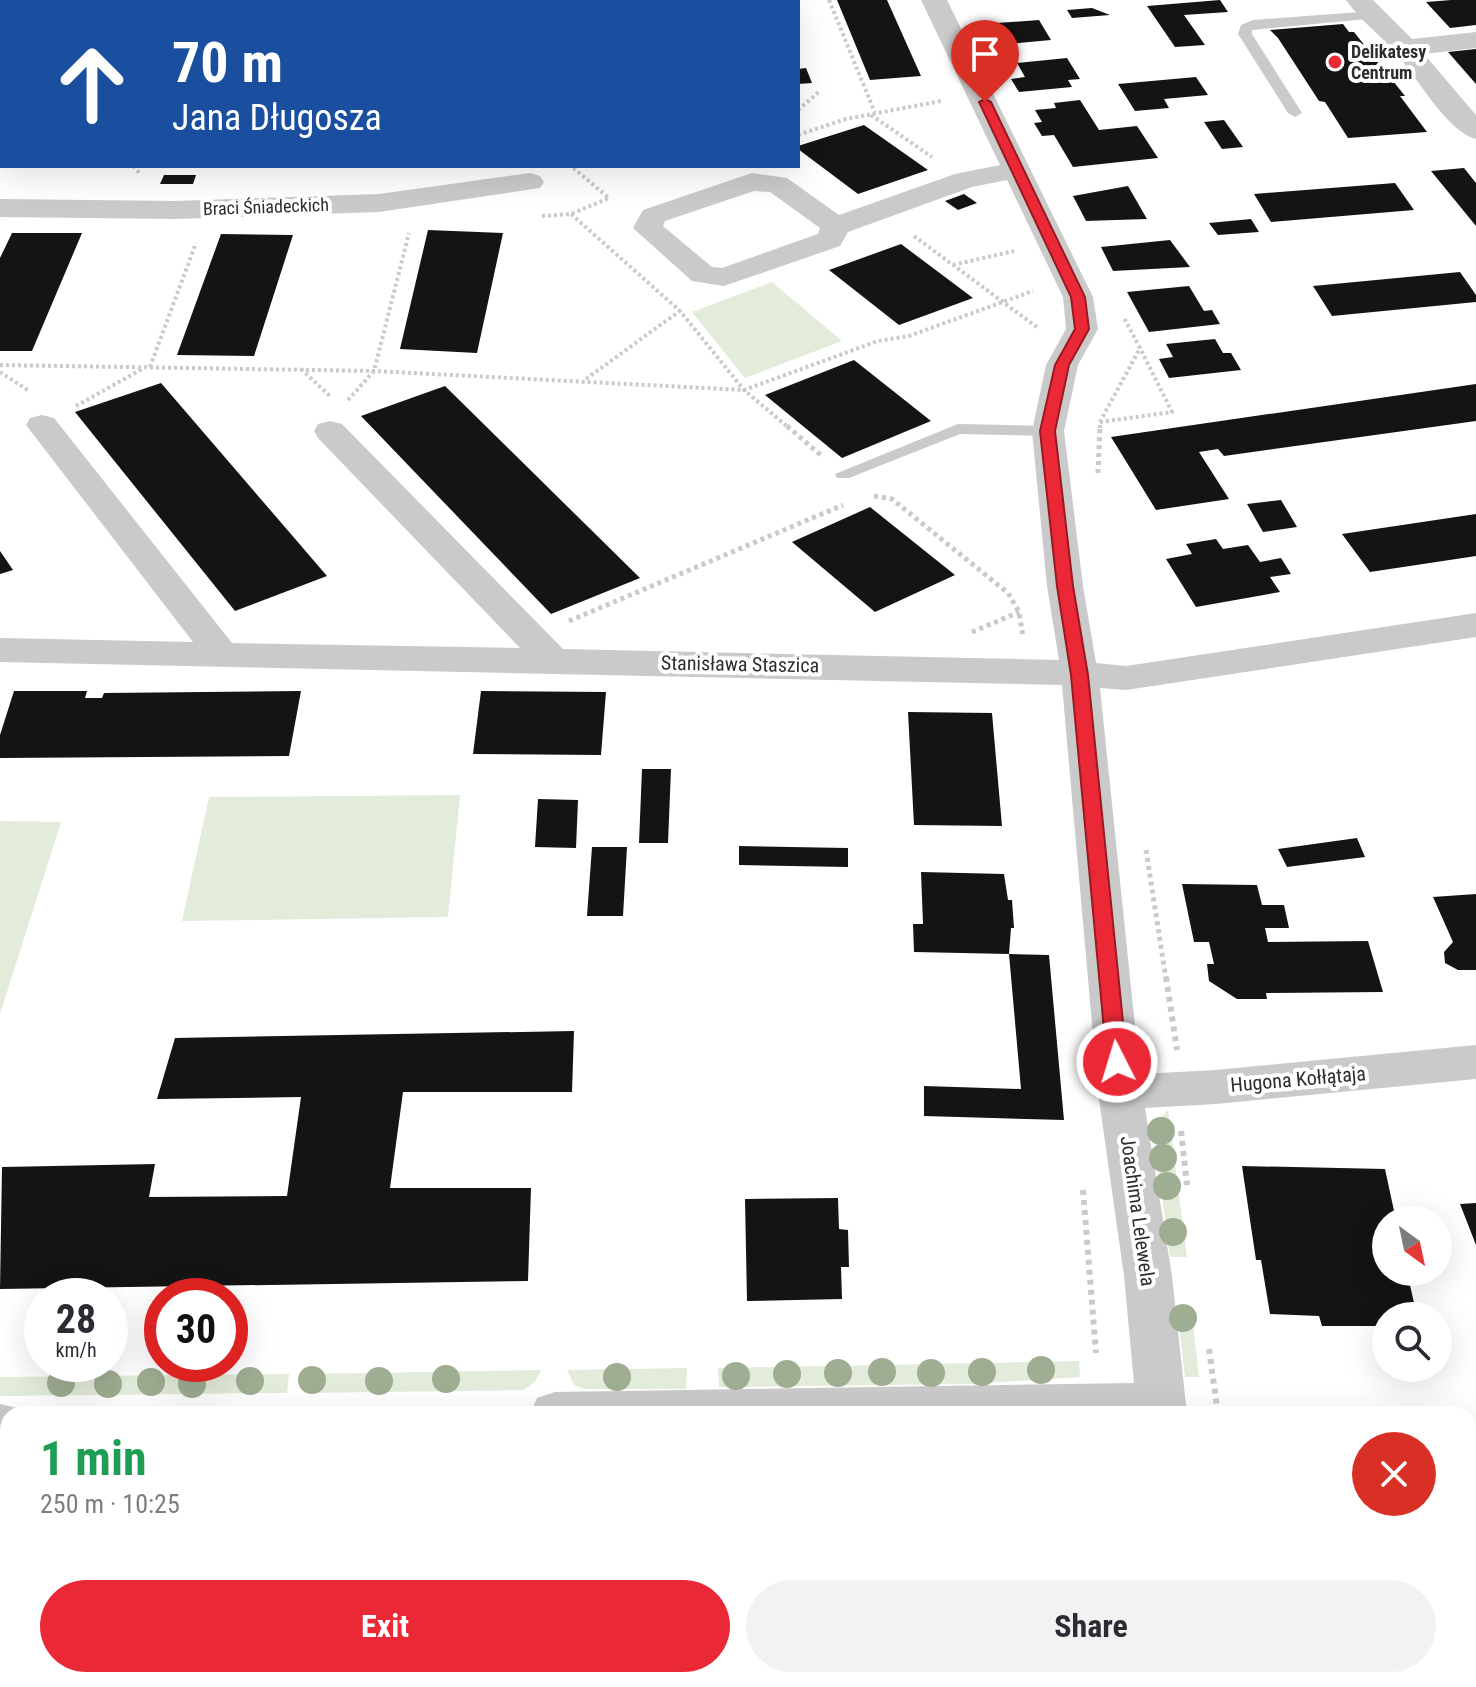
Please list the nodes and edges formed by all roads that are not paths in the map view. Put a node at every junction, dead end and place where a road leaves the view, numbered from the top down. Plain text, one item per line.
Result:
1 (934, 0) edge
2 (1366, 7) edge
3 (1476, 40) edge
4 (1406, 48) junction
5 (1295, 113) dead end
6 (1476, 131) edge
7 (1017, 170) junction
8 (530, 182) dead end
9 (0, 208) edge
10 (836, 226) junction
11 (336, 419) road end
12 (42, 425) dead end
13 (1048, 431) junction
14 (843, 474) dead end
15 (1476, 625) edge
16 (558, 643) junction
17 (0, 650) edge
18 (221, 653) junction
19 (1080, 675) junction
20 (1476, 1062) edge
21 (1120, 1092) junction
22 (1161, 1406) edge

1 - 7 street, Joachima Lelewela
2 - 4 street
2 - 5 lane
3 - 4 street
4 - 6 street
7 - 10 street
7 - 13 street, Joachima Lelewela
8 - 9 street, Braci Śniadeckich
10 - 10 street
11 - 16 street
12 - 18 street
13 - 14 lane
13 - 19 street, Joachima Lelewela
15 - 19 street, Stanisława Staszica
16 - 18 street, Stanisława Staszica
16 - 19 street, Stanisława Staszica
17 - 18 street, Stanisława Staszica
19 - 21 street, Joachima Lelewela
20 - 21 street, Hugona Kołłątaja
21 - 22 street, Joachima Lelewela

